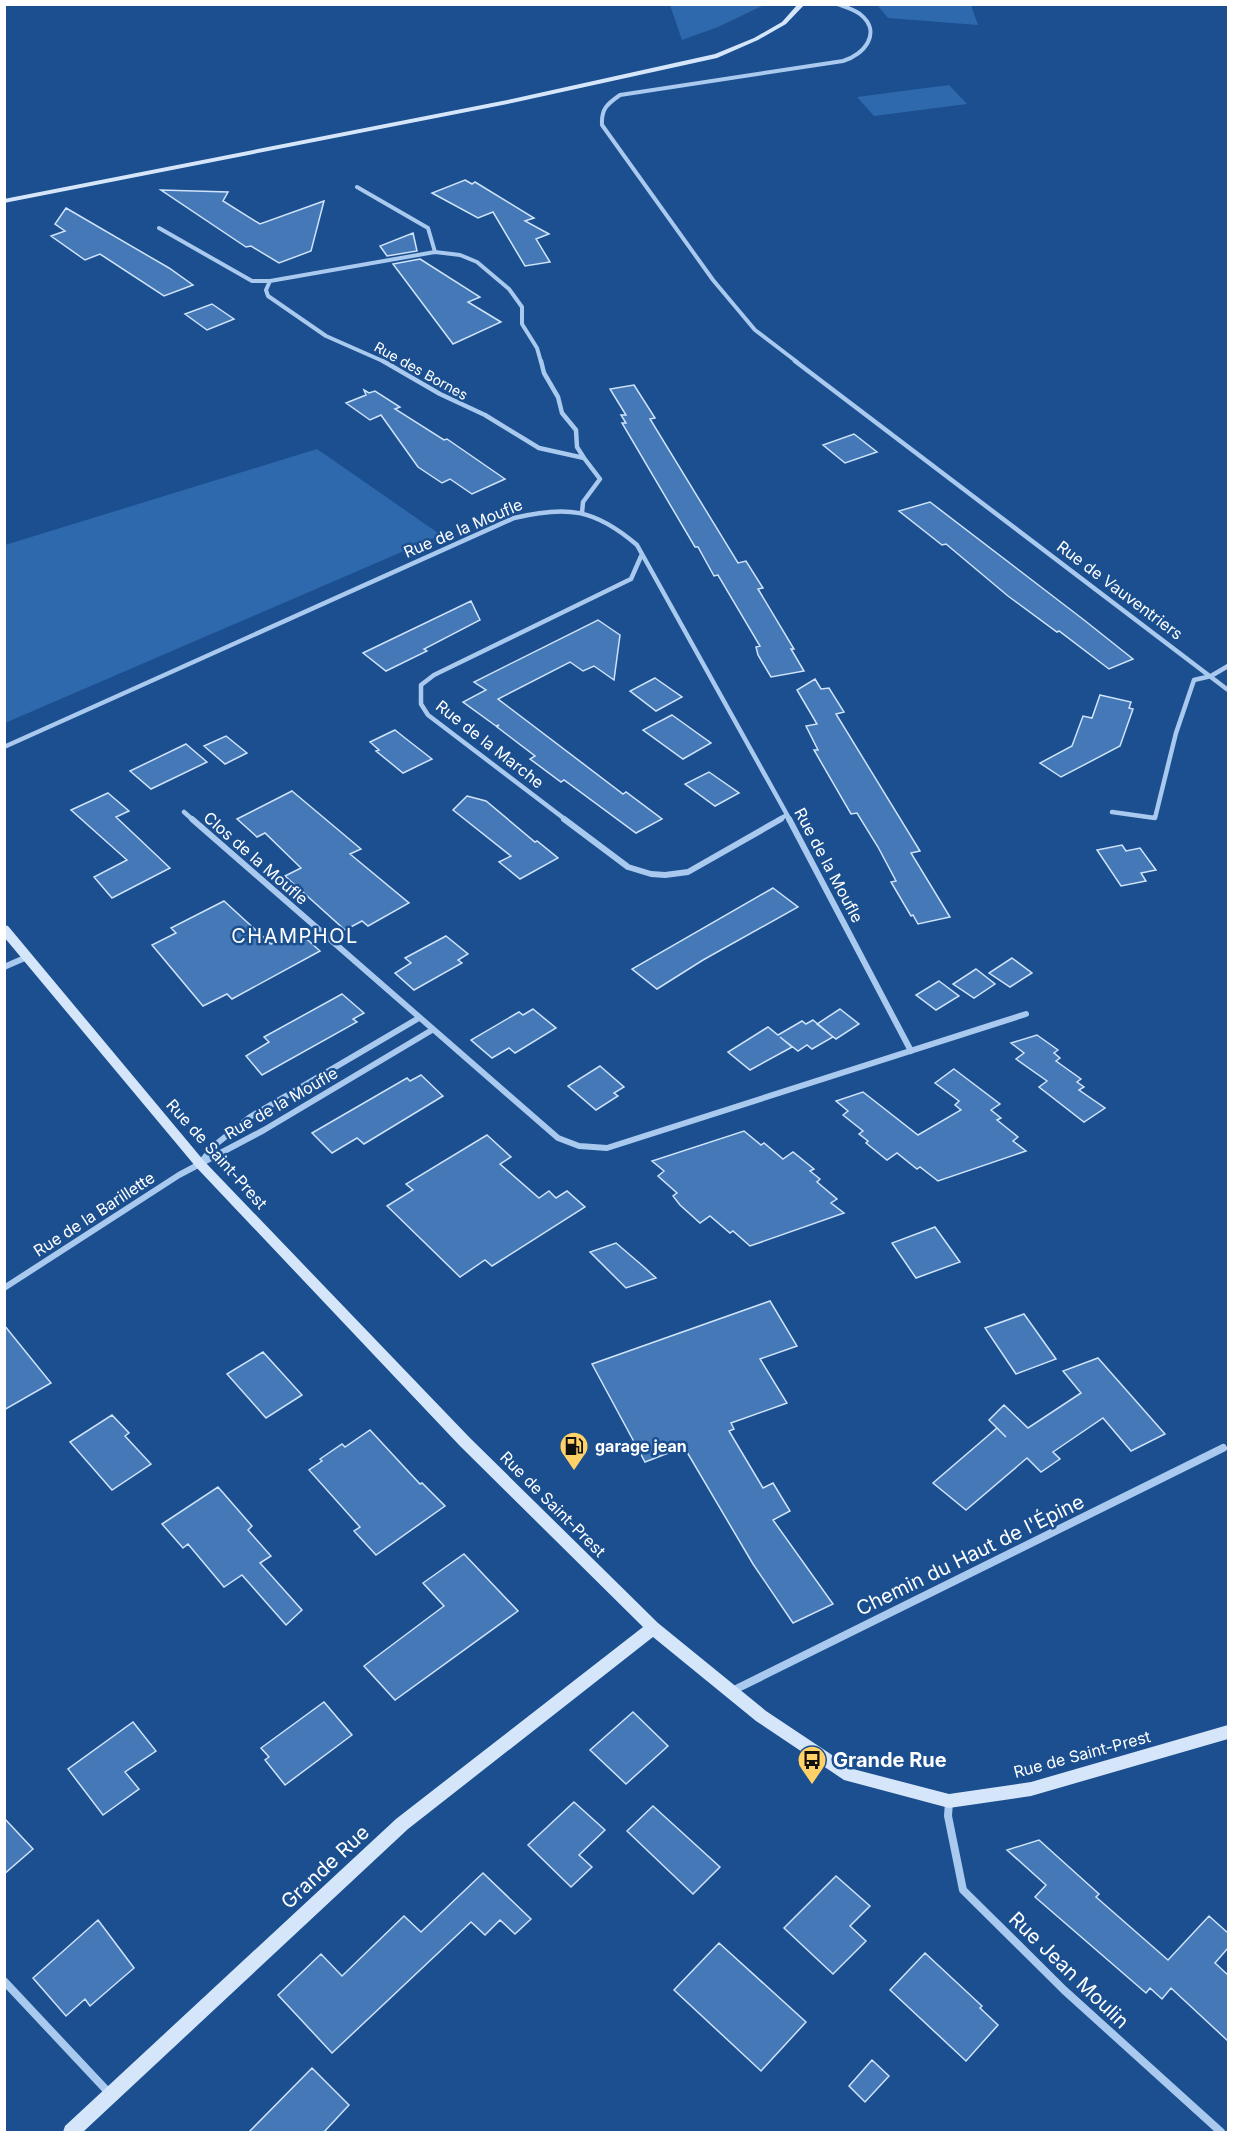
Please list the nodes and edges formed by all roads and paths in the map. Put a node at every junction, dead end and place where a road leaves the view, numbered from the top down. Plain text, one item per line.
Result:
1 (802, 4) edge
2 (837, 4) edge
3 (357, 187) dead end
4 (4, 201) edge
5 (159, 228) dead end
6 (435, 252) junction
7 (270, 281) junction
8 (584, 458) junction
9 (582, 513) junction
10 (642, 554) junction
11 (1228, 666) edge
12 (1211, 676) junction
13 (1228, 690) edge
14 (4, 747) edge
15 (1112, 812) dead end
16 (184, 813) dead end
17 (787, 815) junction
18 (4, 929) edge
19 (27, 957) junction
20 (4, 967) edge
21 (1026, 1014) dead end
22 (419, 1018) junction
23 (432, 1029) junction
24 (910, 1051) junction
25 (200, 1164) junction
26 (4, 1288) edge
27 (1223, 1448) dead end
28 (652, 1628) junction
29 (731, 1691) junction
30 (1228, 1732) edge
31 (949, 1801) junction
32 (4, 1981) edge
33 (111, 2095) junction
34 (71, 2133) edge
35 (1221, 2133) edge

1 - 4 main road
2 - 12 street, Rue de Vauventriers
3 - 6 street
5 - 7 street
6 - 7 street
6 - 8 street
7 - 8 street, Rue des Bornes
8 - 9 street
9 - 10 street, Rue de la Moufle
9 - 14 street, Rue de la Moufle
10 - 17 street, Rue de la Moufle
10 - 17 street, Rue de la Marche
11 - 12 street
12 - 13 street, Rue de Vauventriers
12 - 15 street
16 - 22 street, Clos de la Moufle
17 - 24 street, Rue de la Moufle
18 - 19 main road, Rue de Saint-Prest
19 - 20 street
19 - 25 main road, Rue de Saint-Prest
21 - 24 street
22 - 23 street
22 - 25 street, Rue de la Moufle
23 - 24 street
23 - 25 street, Rue de la Moufle
25 - 26 street, Rue de la Barillette
25 - 28 main road, Rue de Saint-Prest
27 - 29 street, Chemin du Haut de l'Épine
28 - 29 main road, Rue de Saint-Prest
28 - 33 main road, Grande Rue
29 - 31 main road, Rue de Saint-Prest
30 - 31 main road, Rue de Saint-Prest
31 - 35 street, Rue Jean Moulin
32 - 33 street
33 - 34 main road, Grande Rue

